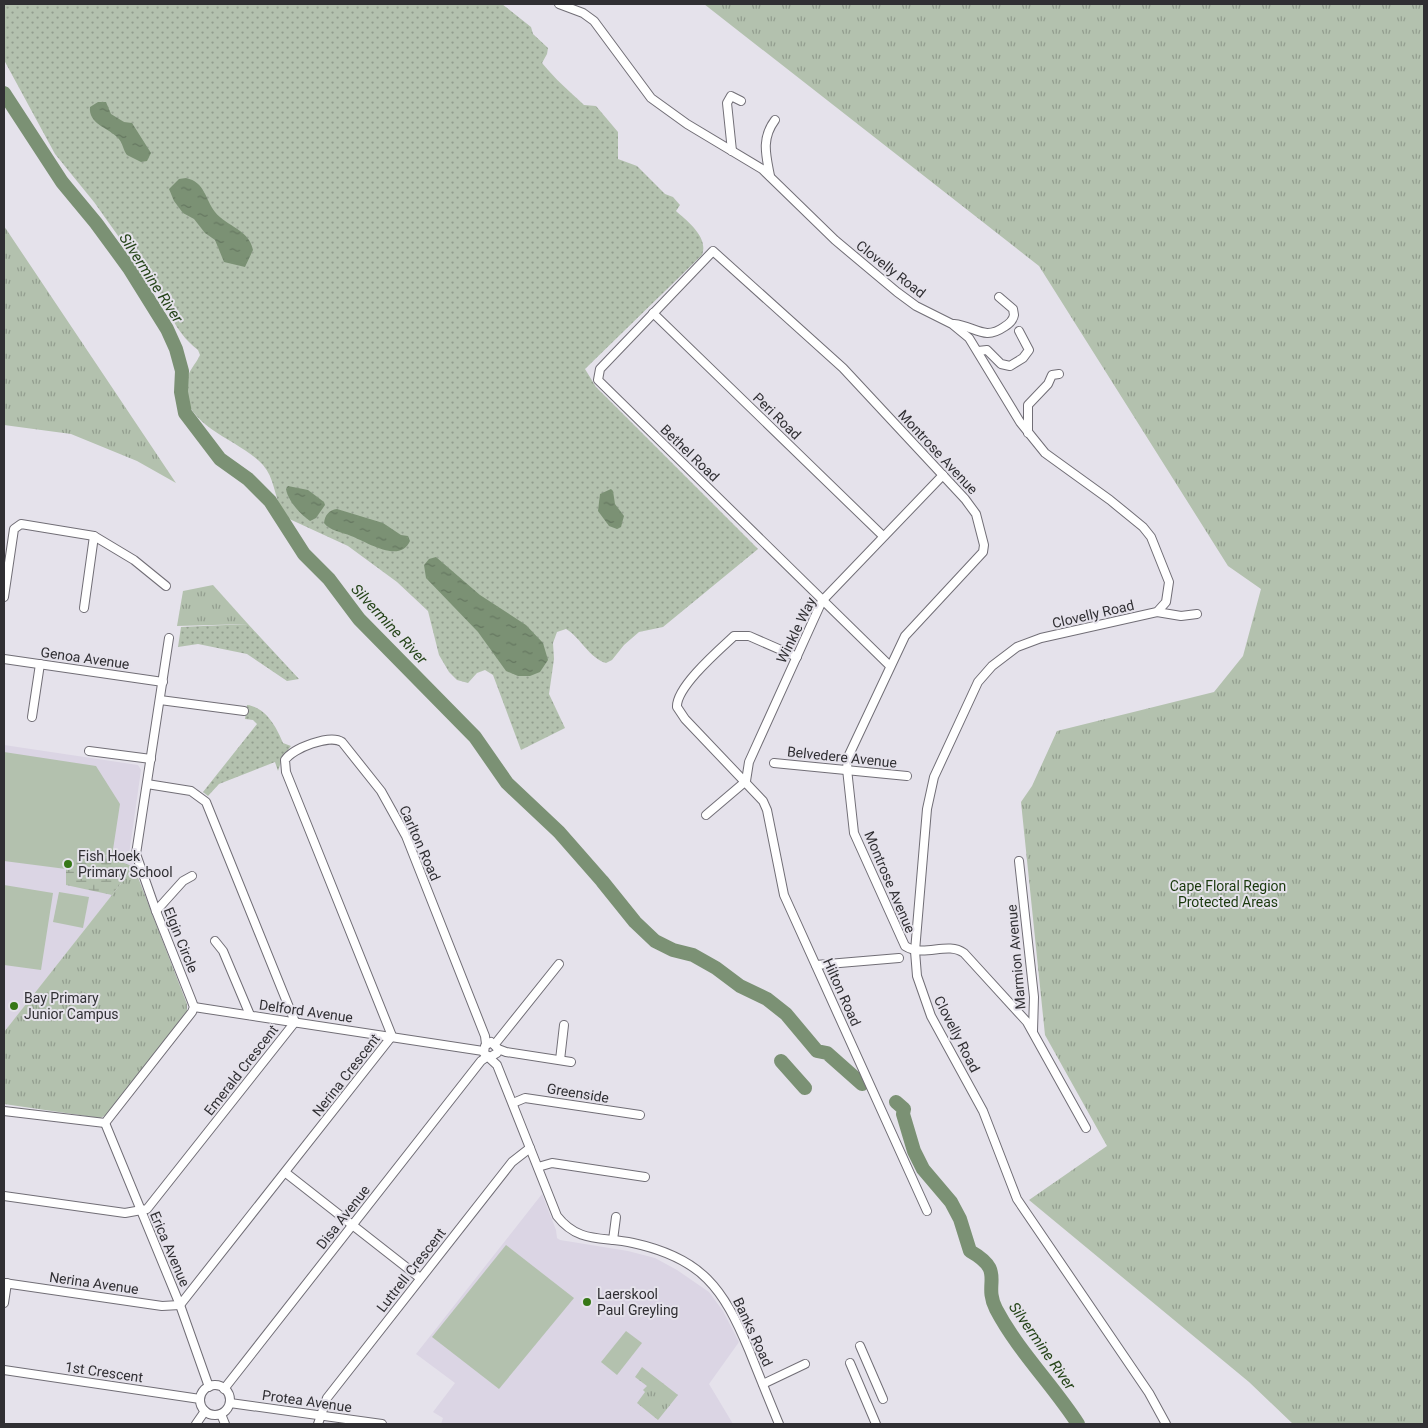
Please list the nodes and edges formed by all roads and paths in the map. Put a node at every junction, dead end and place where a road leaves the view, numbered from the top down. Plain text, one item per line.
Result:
1 (559, 4) edge
2 (740, 100) dead end
3 (775, 120) dead end
4 (732, 151) junction
5 (770, 176) junction
6 (713, 251) joint
7 (999, 297) dead end
8 (654, 313) junction
9 (952, 324) junction
10 (1019, 331) dead end
11 (978, 351) junction
12 (1059, 374) dead end
13 (1028, 433) junction
14 (942, 475) junction
15 (94, 536) junction
16 (883, 536) junction
17 (8, 540) edge
18 (166, 586) dead end
19 (4, 597) edge
20 (822, 601) junction
21 (84, 608) dead end
22 (1157, 612) junction
23 (1197, 614) dead end
24 (169, 638) dead end
25 (796, 657) junction
26 (4, 659) edge
27 (40, 664) junction
28 (890, 666) junction
29 (163, 682) junction
30 (160, 700) junction
31 (244, 711) dead end
32 (32, 717) dead end
33 (89, 750) dead end
34 (151, 759) junction
35 (774, 763) dead end
36 (847, 769) junction
37 (286, 772) joint
38 (908, 776) dead end
39 (746, 781) junction
40 (147, 784) junction
41 (706, 815) dead end
42 (1019, 861) dead end
43 (192, 876) dead end
44 (156, 911) junction
45 (215, 941) dead end
46 (914, 951) junction
47 (899, 958) dead end
48 (559, 964) dead end
49 (816, 965) junction
50 (194, 1007) junction
51 (250, 1015) junction
52 (295, 1022) junction
53 (564, 1025) dead end
54 (1033, 1031) junction
55 (392, 1036) junction
56 (489, 1050) junction
57 (560, 1060) junction
58 (571, 1062) dead end
59 (513, 1103) junction
60 (4, 1111) edge
61 (640, 1115) dead end
62 (105, 1123) junction
63 (1086, 1128) dead end
64 (530, 1148) junction
65 (538, 1167) junction
66 (286, 1173) junction
67 (645, 1177) dead end
68 (4, 1196) edge
69 (928, 1211) dead end
70 (140, 1212) junction
71 (616, 1217) dead end
72 (353, 1224) junction
73 (613, 1240) junction
74 (631, 1243) joint
75 (420, 1278) junction
76 (5, 1283) edge
77 (4, 1303) edge
78 (180, 1305) junction
79 (860, 1346) dead end
80 (850, 1363) dead end
81 (805, 1364) dead end
82 (4, 1370) edge
83 (870, 1370) junction
84 (856, 1375) junction
85 (763, 1384) junction
86 (209, 1387) junction
87 (224, 1389) junction
88 (200, 1399) junction
89 (883, 1399) dead end
90 (230, 1402) junction
91 (205, 1411) junction
92 (221, 1414) junction
93 (320, 1415) junction
94 (196, 1424) edge
95 (225, 1424) edge
96 (318, 1424) edge
97 (382, 1424) edge
98 (779, 1424) edge
99 (876, 1424) edge
100 (1166, 1424) edge

1 - 4 street, Clovelly Road
2 - 4 street
3 - 5 street
4 - 5 street, Clovelly Road
5 - 9 street, Clovelly Road
6 - 8 street, Bethel Road
6 - 14 street, Montrose Avenue
7 - 9 street
8 - 16 street, Peri Road
8 - 20 street, Bethel Road
9 - 11 street, Clovelly Road
10 - 11 street
11 - 13 street, Clovelly Road
12 - 13 street
13 - 22 street, Clovelly Road
14 - 16 street, Winkle Way
14 - 28 street, Montrose Avenue
15 - 17 street
15 - 18 street
15 - 21 street
16 - 20 street, Winkle Way
17 - 19 street
20 - 25 street, Winkle Way
20 - 28 street, Bethel Road
22 - 23 street
22 - 46 street, Clovelly Road
24 - 29 street, Elgin Circle
25 - 39 street, Winkle Way
25 - 39 street, Hilton Road
26 - 27 street, Genoa Avenue
27 - 29 street, Genoa Avenue
27 - 32 street
28 - 36 street, Montrose Avenue
29 - 30 street, Elgin Circle
30 - 31 street
30 - 34 street, Elgin Circle
33 - 34 street
34 - 40 street, Elgin Circle
35 - 36 street, Belvedere Avenue
36 - 38 street, Belvedere Avenue
36 - 46 street, Montrose Avenue
37 - 55 street, Nerina Crescent
37 - 56 street, Carlton Road
39 - 41 street
39 - 49 street, Hilton Road
40 - 44 street, Elgin Circle
40 - 52 street, Emerald Crescent
42 - 54 street, Marmion Avenue
43 - 44 street
44 - 50 street, Elgin Circle
45 - 51 street
46 - 54 street
46 - 100 street, Clovelly Road
47 - 49 street
48 - 56 street, Disa Avenue
49 - 69 street, Hilton Road
50 - 51 street, Delford Avenue
50 - 62 street
51 - 52 street, Delford Avenue
52 - 55 street, Delford Avenue
52 - 70 street, Emerald Crescent
53 - 57 street
54 - 63 street
55 - 56 street, Delford Avenue
55 - 66 street, Nerina Crescent
56 - 57 street, Delford Avenue
56 - 59 street, Carlton Road
56 - 72 street, Disa Avenue
57 - 58 street, Delford Avenue
59 - 61 street, Greenside
59 - 64 street, Carlton Road
60 - 62 street
62 - 70 street, Erica Avenue
64 - 65 street, Carlton Road
64 - 75 street, Luttrell Crescent
65 - 67 street
65 - 73 street, Carlton Road
66 - 72 street
66 - 78 street, Nerina Crescent
68 - 70 street
70 - 78 street, Erica Avenue
71 - 73 street
72 - 75 street
72 - 87 street, Disa Avenue
73 - 74 street, Carlton Road
74 - 85 street, Banks Road
75 - 93 street, Luttrell Crescent
76 - 77 street
76 - 78 street, Nerina Avenue
78 - 86 street, Erica Avenue
79 - 83 street
80 - 84 street
81 - 85 street
82 - 88 street, 1st Crescent
83 - 84 street
83 - 89 street
84 - 99 street
85 - 98 street, Banks Road
86 - 87 street
86 - 88 street
87 - 90 street
88 - 91 street
90 - 92 street
90 - 93 street, Protea Avenue
91 - 92 street
91 - 94 street
92 - 95 street
93 - 96 street, Luttrell Crescent
93 - 97 street, Protea Avenue

